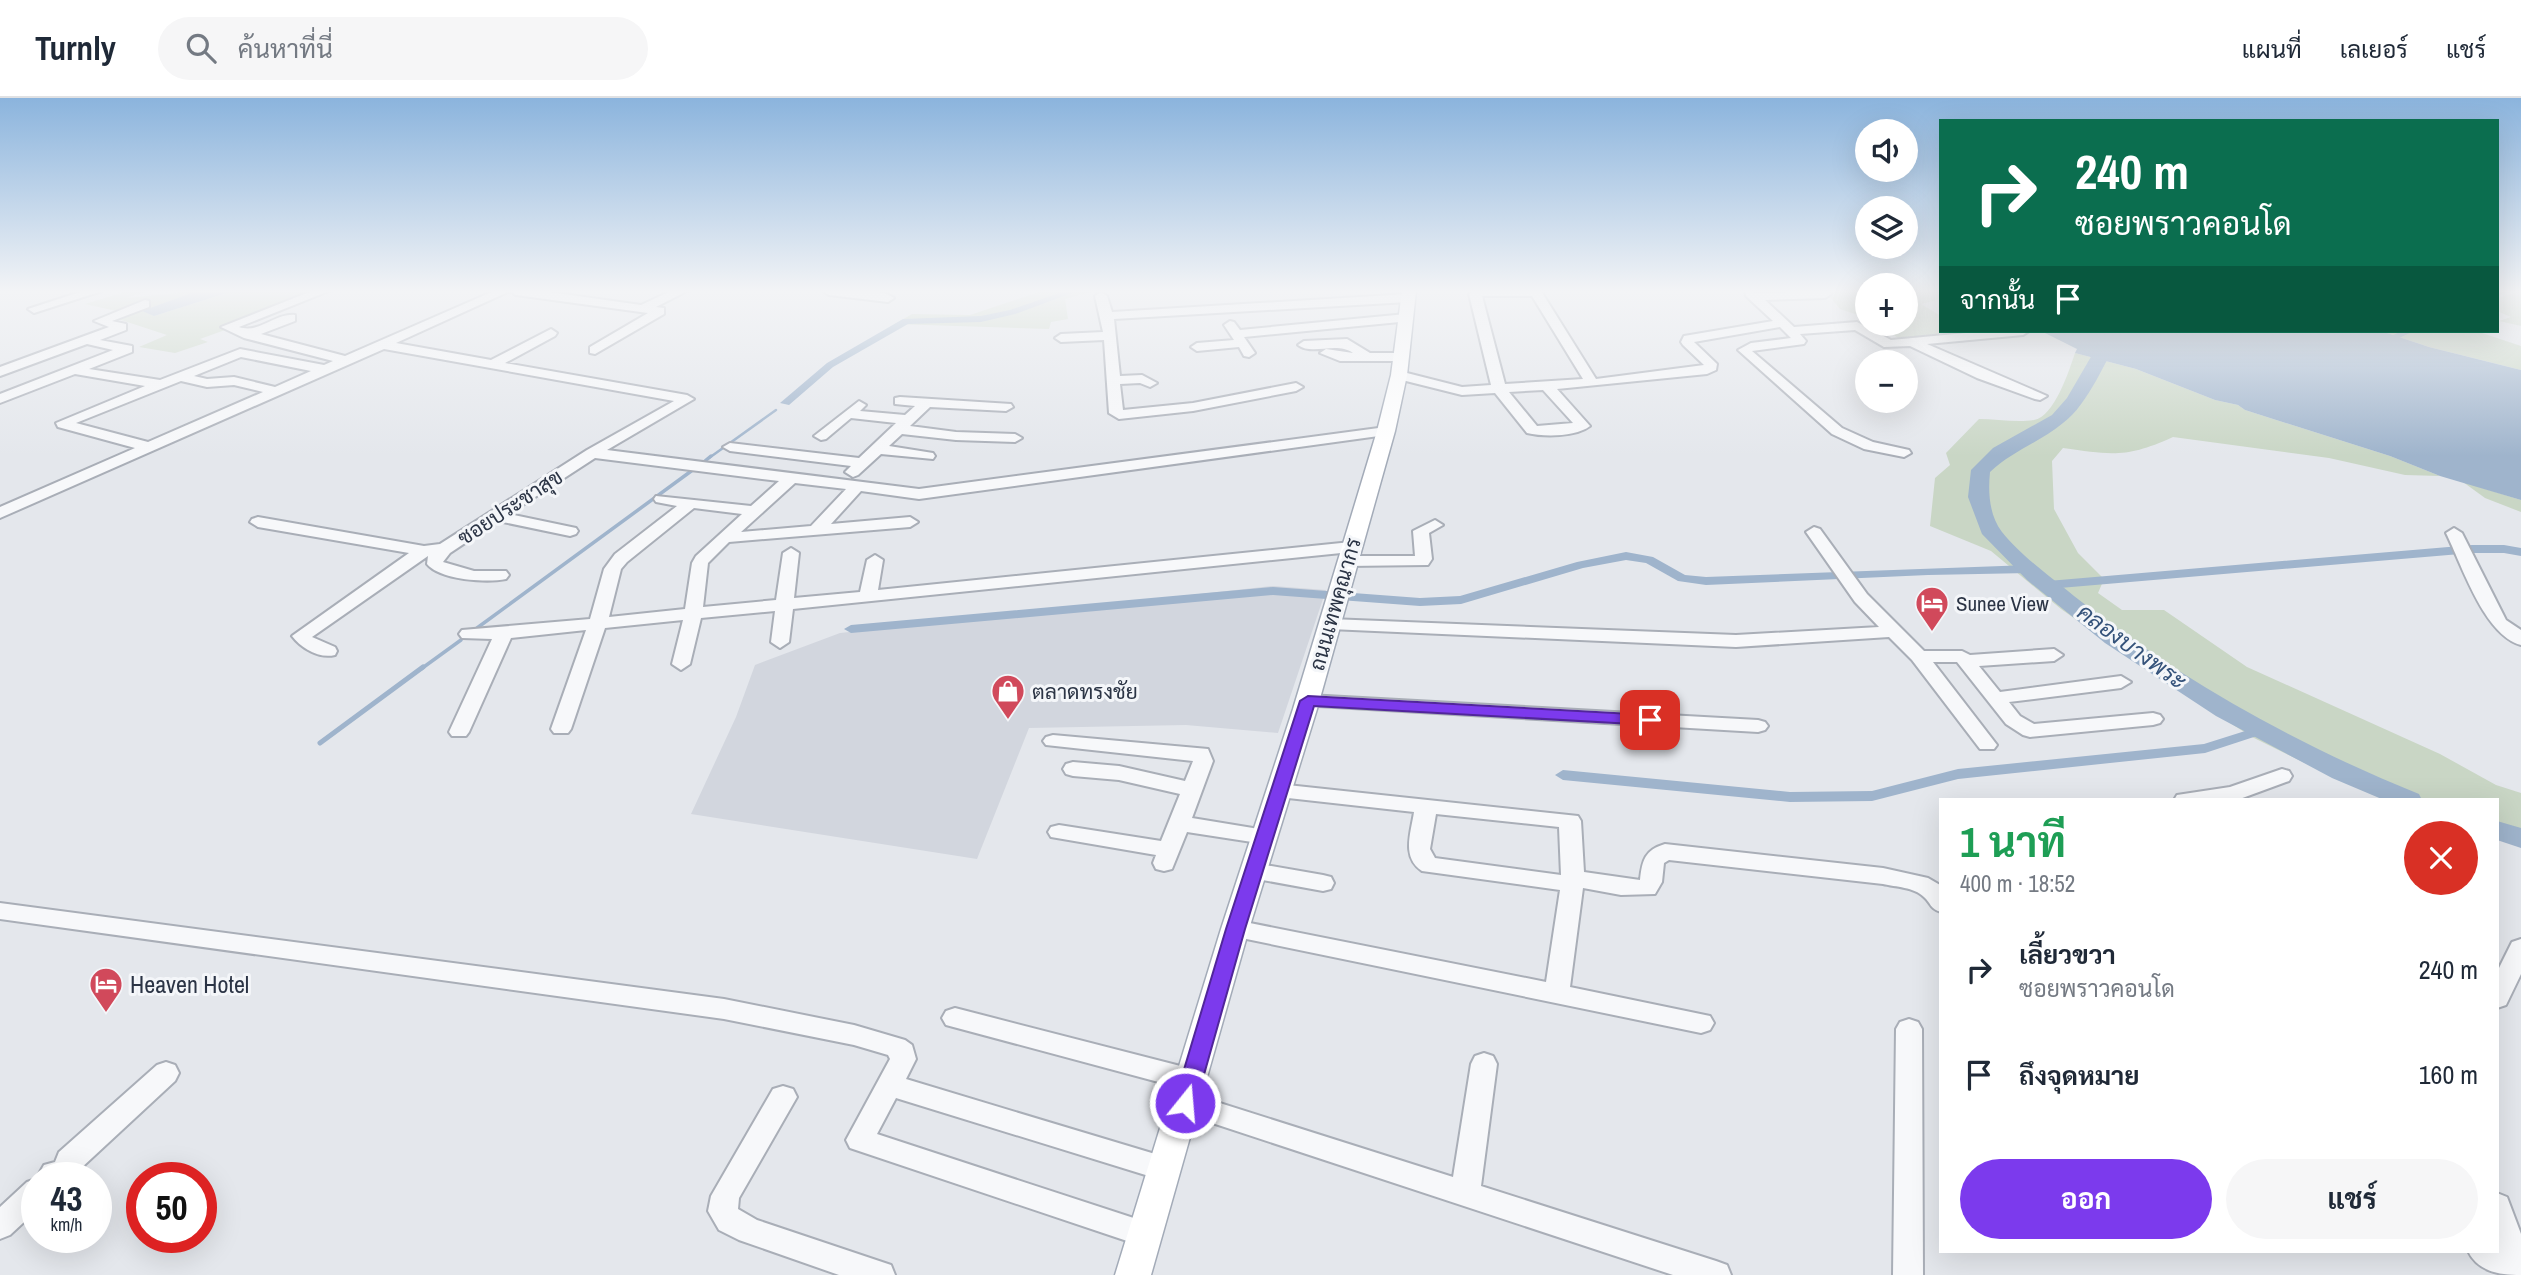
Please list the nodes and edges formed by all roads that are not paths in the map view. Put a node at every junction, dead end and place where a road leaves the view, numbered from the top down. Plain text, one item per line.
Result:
1 (73, 346) edge
2 (112, 346) edge
3 (290, 346) edge
4 (375, 346) edge
5 (390, 346) edge
6 (527, 346) edge
7 (600, 346) edge
8 (1110, 346) edge
9 (1209, 346) edge
10 (1352, 346) edge
11 (1403, 346) edge
12 (1488, 346) edge
13 (1569, 346) edge
14 (1691, 346) edge
15 (1760, 346) edge
16 (1921, 346) edge
17 (1197, 347) dead end
18 (595, 349) dead end
19 (1326, 353) dead end
20 (1367, 357) junction
21 (344, 360) junction
22 (493, 364) junction
23 (1400, 366) junction
24 (322, 369) junction
25 (76, 370) junction
26 (0, 372) edge
27 (180, 377) junction
28 (1112, 381) junction
29 (1150, 383) dead end
30 (1592, 383) junction
31 (160, 384) junction
32 (1547, 386) junction
33 (1296, 387) dead end
34 (1499, 389) junction
35 (274, 391) junction
36 (2040, 396) dead end
37 (0, 399) edge
38 (900, 401) dead end
39 (926, 403) junction
40 (1006, 407) dead end
41 (902, 425) junction
42 (1386, 431) junction
43 (821, 436) dead end
44 (1015, 438) dead end
45 (147, 447) junction
46 (730, 447) dead end
47 (878, 449) junction
48 (592, 453) junction
49 (1904, 453) dead end
50 (928, 456) dead end
51 (863, 463) junction
52 (793, 477) junction
53 (842, 483) junction
54 (859, 485) junction
55 (663, 499) dead end
56 (690, 503) junction
57 (755, 511) junction
58 (0, 513) edge
59 (498, 516) junction
60 (258, 522) dead end
61 (910, 522) dead end
62 (1435, 525) dead end
63 (816, 530) junction
64 (570, 531) dead end
65 (1814, 532) dead end
66 (2454, 533) dead end
67 (723, 538) junction
68 (444, 549) junction
69 (424, 551) junction
70 (791, 553) dead end
71 (1349, 554) junction
72 (876, 560) dead end
73 (500, 575) dead end
74 (868, 596) junction
75 (785, 604) junction
76 (693, 614) junction
77 (598, 623) junction
78 (1330, 624) junction
79 (1892, 631) junction
80 (504, 632) junction
81 (468, 634) dead end
82 (2521, 639) edge
83 (780, 642) dead end
84 (328, 651) dead end
85 (2054, 654) dead end
86 (1919, 656) junction
87 (1967, 661) junction
88 (681, 664) dead end
89 (2120, 682) dead end
90 (1995, 698) junction
91 (1308, 701) junction
92 (2153, 719) dead end
93 (1758, 726) dead end
94 (561, 729) dead end
95 (459, 732) dead end
96 (1053, 741) dead end
97 (1987, 745) dead end
98 (1073, 769) dead end
99 (2282, 776) dead end
100 (1192, 790) junction
101 (1278, 791) junction
102 (2201, 798) edge
103 (1426, 807) junction
104 (1179, 823) junction
105 (1059, 832) dead end
106 (1265, 836) junction
107 (1254, 871) junction
108 (1573, 881) junction
109 (1323, 883) dead end
110 (1939, 901) edge
111 (0, 911) edge
112 (1236, 929) junction
113 (2521, 948) edge
114 (1557, 993) junction
115 (2499, 994) edge
116 (955, 1018) dead end
117 (1701, 1023) dead end
118 (1909, 1029) dead end
119 (1484, 1064) dead end
120 (166, 1073) dead end
121 (891, 1086) junction
122 (1189, 1092) junction
123 (783, 1097) dead end
124 (67, 1162) edge
125 (1165, 1169) junction
126 (1465, 1194) junction
127 (21, 1206) edge
128 (2499, 1212) edge
129 (0, 1226) edge
130 (1145, 1234) junction
131 (2486, 1253) edge
132 (2520, 1273) edge
133 (880, 1275) edge
134 (1133, 1275) edge
135 (1716, 1275) edge
136 (1908, 1275) edge

1 - 26 street
2 - 25 street
3 - 21 street
4 - 21 street
5 - 22 street
6 - 22 street
7 - 18 street
8 - 28 street
9 - 17 street
10 - 20 street
11 - 23 main road, ถนนเทพคุณากร
12 - 34 street
13 - 30 street
14 - 30 street
15 - 49 street
16 - 36 street
19 - 20 street
20 - 23 street
21 - 24 street
22 - 48 street, ซอยประชาสุข
23 - 34 street
23 - 42 main road, ถนนเทพคุณากร
24 - 27 street
24 - 35 street
25 - 31 street
25 - 37 street
27 - 31 street
27 - 35 street
28 - 29 street
28 - 33 street
30 - 32 street
31 - 45 street
32 - 34 street
32 - 34 street
35 - 45 street
38 - 39 street
39 - 40 street
39 - 41 street
41 - 43 street
41 - 44 street
41 - 47 street
42 - 54 street
42 - 71 main road, ถนนเทพคุณากร
45 - 58 street
46 - 51 street
47 - 50 street
47 - 51 street
48 - 52 street
48 - 59 street, ซอยประชาสุข
51 - 53 street
52 - 53 street
52 - 57 street
53 - 54 street
54 - 63 street
55 - 56 street
56 - 57 street
56 - 77 street
57 - 67 street
59 - 64 street
59 - 68 street, ซอยประชาสุข
60 - 69 street, ซอยประชาสุข
61 - 63 street
62 - 71 street
63 - 67 street
65 - 79 street
66 - 82 street
67 - 76 street
68 - 69 street, ซอยประชาสุข
68 - 73 street
69 - 84 street, ซอยประชาสุข
70 - 75 street
71 - 74 street
71 - 78 main road, ถนนเทพคุณากร
72 - 74 street
74 - 75 street
75 - 76 street
75 - 83 street
76 - 77 street
76 - 88 street
77 - 80 street
77 - 94 street
78 - 79 street
78 - 91 main road, ถนนเทพคุณากร
79 - 86 street
80 - 81 street
80 - 95 street
85 - 87 street
86 - 87 street
86 - 97 street
87 - 90 street
89 - 90 street
90 - 92 street
91 - 93 street
91 - 101 main road, ถนนเทพคุณากร
96 - 100 street
98 - 100 street
99 - 102 street
100 - 104 street
101 - 103 street
101 - 106 main road, ถนนเทพคุณากร
103 - 108 street
103 - 108 street
104 - 105 street
104 - 106 street
106 - 107 main road, ถนนเทพคุณากร
107 - 109 street
107 - 112 main road, ถนนเทพคุณากร
108 - 110 street
108 - 114 street
111 - 121 street
112 - 114 street
112 - 122 main road, ถนนเทพคุณากร
113 - 115 street
114 - 117 street
116 - 122 street
118 - 136 street
119 - 126 street
120 - 124 street
121 - 125 street
121 - 130 street
122 - 125 main road, ถนนเทพคุณากร
122 - 126 street
123 - 133 street
125 - 130 main road, ถนนเทพคุณากร
126 - 135 street
127 - 129 street
128 - 132 street
130 - 134 main road, ถนนเทพคุณากร
131 - 132 street

